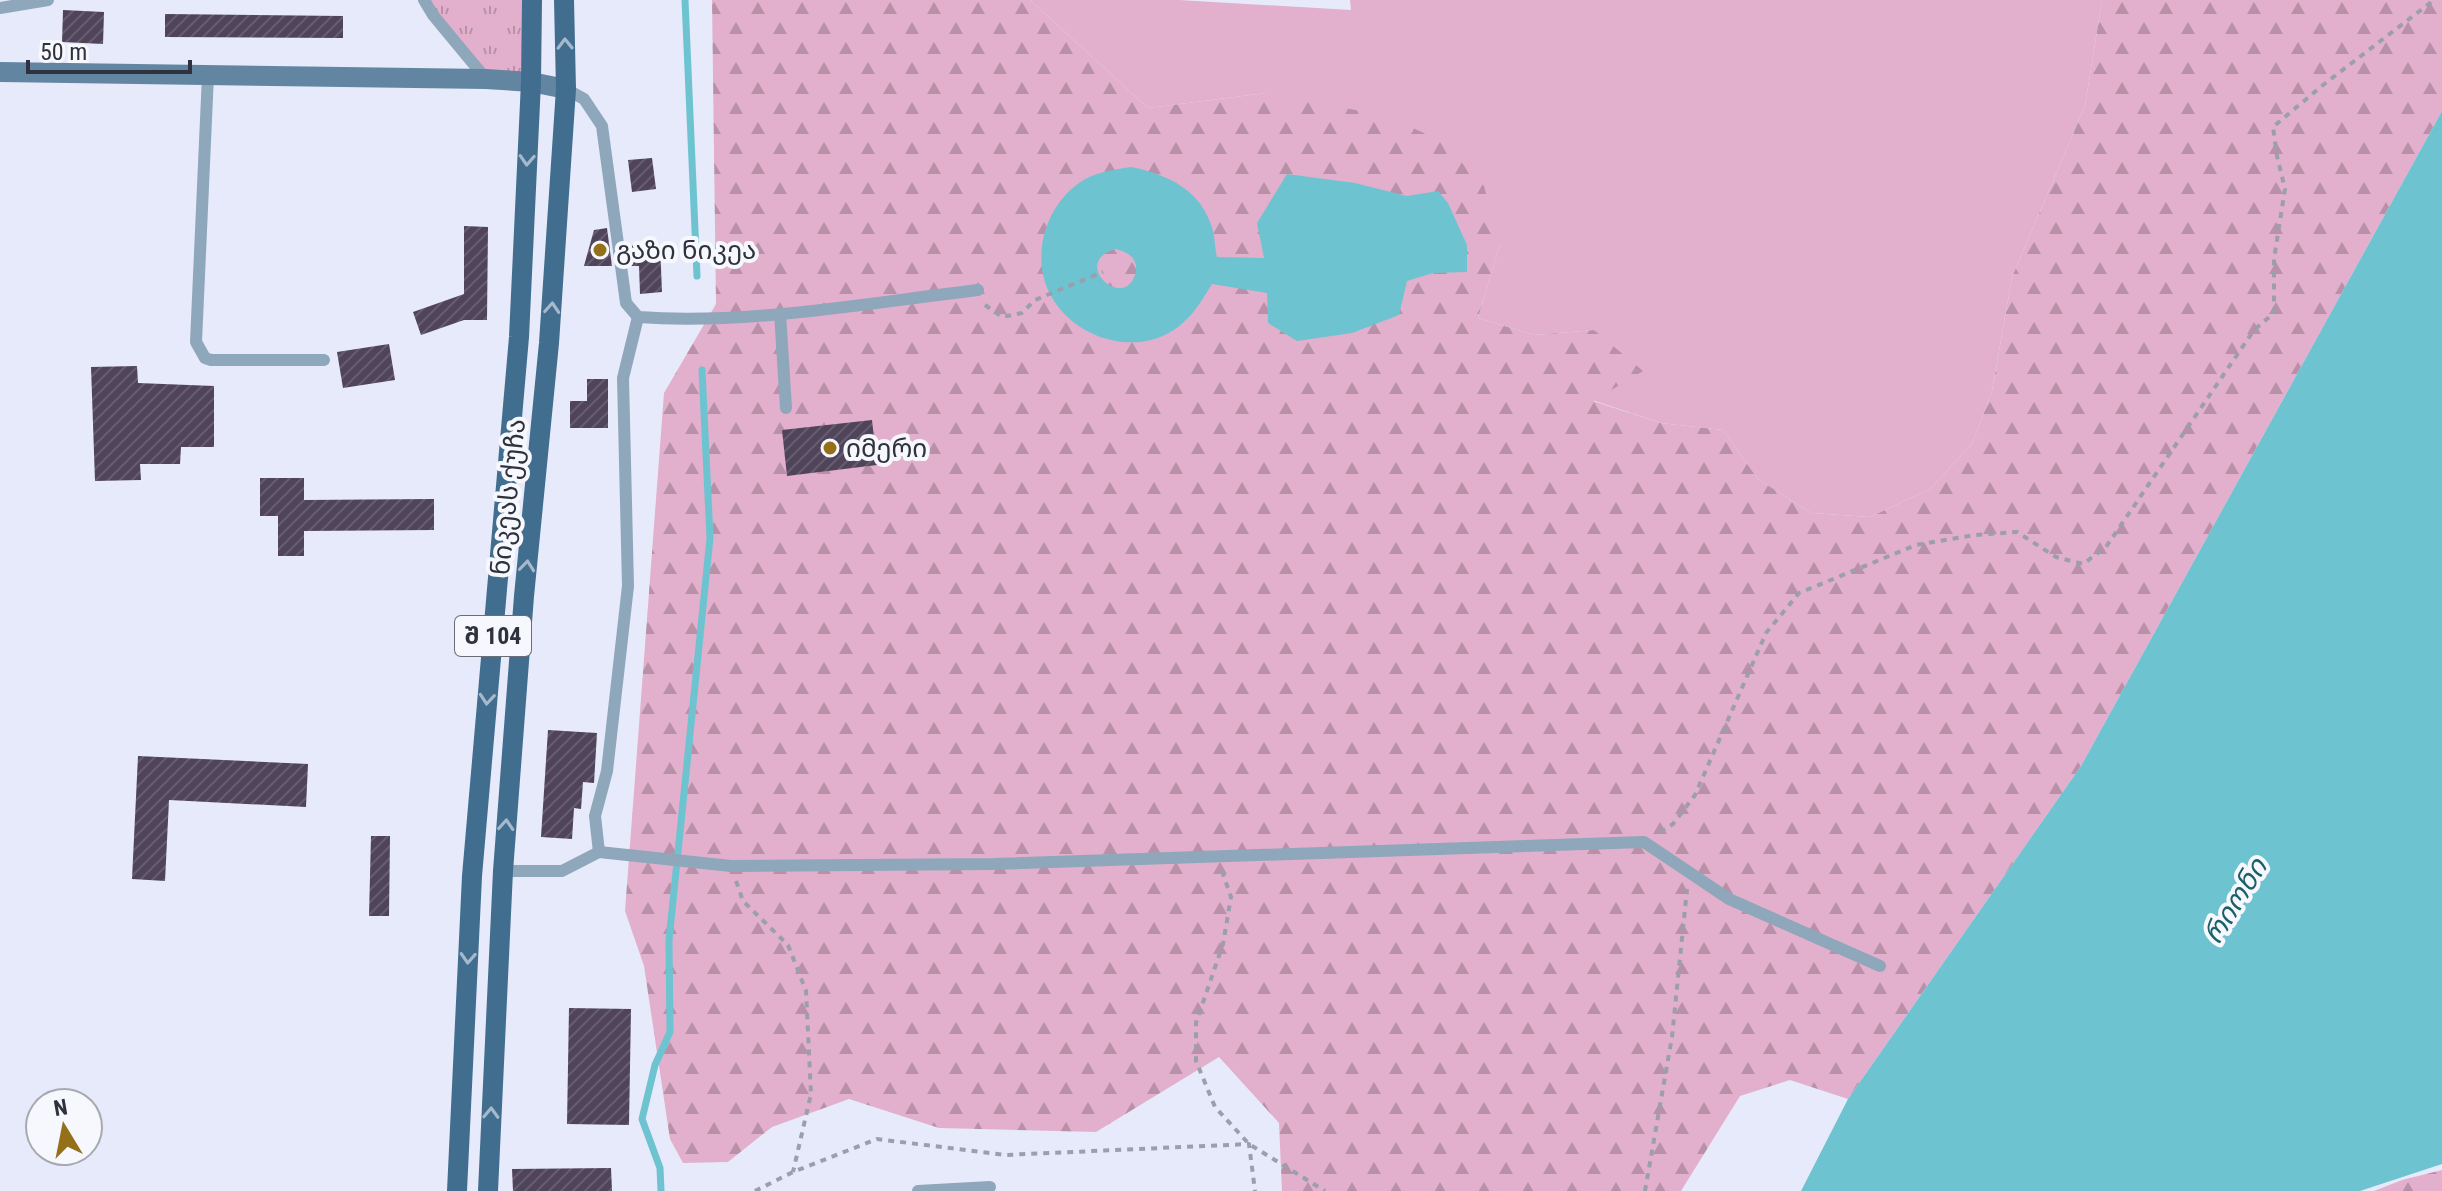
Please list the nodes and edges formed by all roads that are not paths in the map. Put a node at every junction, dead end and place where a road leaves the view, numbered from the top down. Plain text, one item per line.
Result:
1 (48, 0) edge
2 (424, 0) edge
3 (532, 0) edge
4 (564, 0) edge
5 (0, 8) edge
6 (0, 72) edge
7 (208, 75) junction
8 (486, 79) junction
9 (531, 82) junction
10 (566, 89) junction
11 (978, 290) road end
12 (780, 313) junction
13 (638, 317) junction
14 (324, 360) dead end
15 (786, 408) dead end
16 (599, 852) junction
17 (503, 871) junction
18 (1880, 966) dead end
19 (990, 1187) dead end
20 (457, 1191) edge
21 (488, 1191) edge
22 (918, 1191) edge

1 - 5 lane
2 - 8 lane
3 - 9 main road, ნიკეას ქუჩა
10 -> 4 main road, ნიკეას ქუჩა
6 - 7 main road
7 - 8 main road
7 - 14 lane
8 - 9 main road
9 - 10 main road
9 -> 20 main road, ნიკეას ქუჩა / შ 104
10 - 13 lane
17 -> 10 main road, ნიკეას ქუჩა / შ 104
11 - 12 lane
12 - 13 lane
12 - 15 lane
13 - 16 lane
16 - 17 lane
16 - 18 lane
21 -> 17 main road, ნიკეას ქუჩა / შ 104
19 - 22 lane

